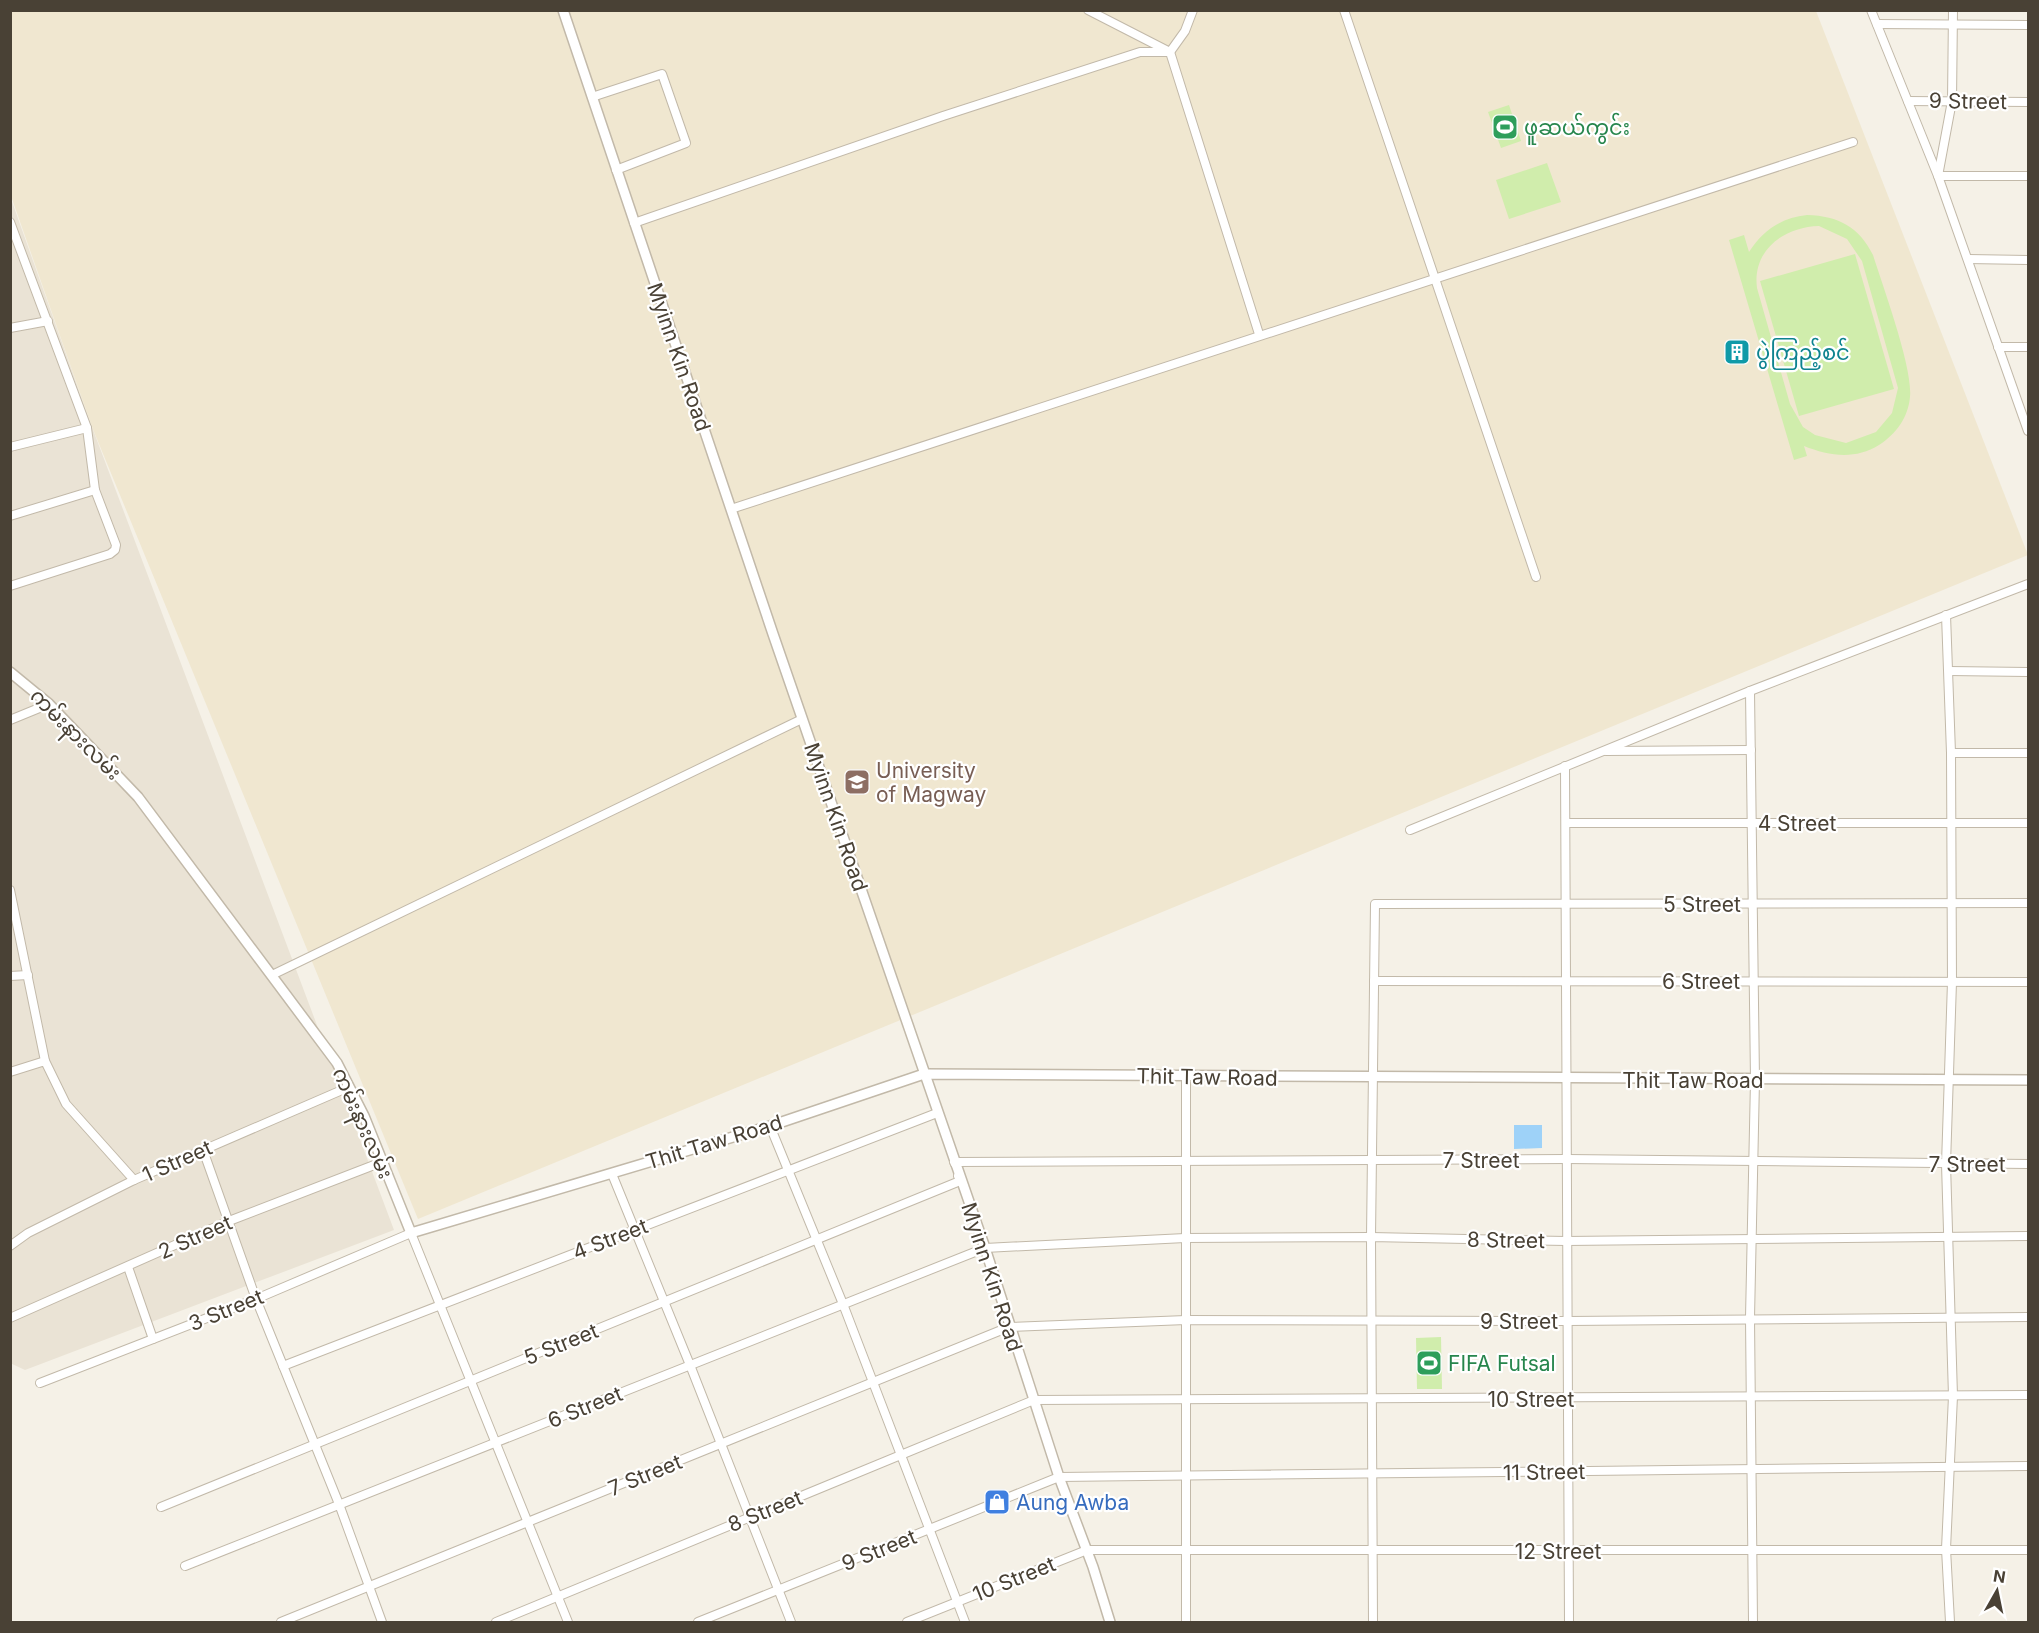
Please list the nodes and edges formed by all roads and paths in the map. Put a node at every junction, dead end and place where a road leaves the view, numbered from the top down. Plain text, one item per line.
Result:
1 (562, 10) edge
2 (1088, 10) edge
3 (1193, 10) edge
4 (1344, 10) edge
5 (1871, 10) edge
6 (1953, 10) edge
7 (1877, 24) junction
8 (1953, 24) junction
9 (2028, 25) edge
10 (1170, 52) junction
11 (592, 97) junction
12 (1908, 101) junction
13 (1952, 101) junction
14 (2028, 102) edge
15 (1853, 142) dead end
16 (616, 170) junction
17 (1938, 176) junction
18 (2028, 176) edge
19 (10, 222) edge
20 (634, 223) junction
21 (1968, 259) junction
22 (2028, 260) edge
23 (1435, 276) junction
24 (48, 321) junction
25 (10, 328) edge
26 (1259, 334) junction
27 (1998, 347) junction
28 (2028, 347) edge
29 (87, 428) junction
30 (2028, 431) edge
31 (10, 447) edge
32 (95, 490) junction
33 (731, 509) junction
34 (10, 516) edge
35 (1536, 577) dead end
36 (2028, 584) edge
37 (10, 586) edge
38 (1947, 615) junction
39 (1949, 671) junction
40 (10, 672) edge
41 (2028, 672) edge
42 (1750, 691) junction
43 (49, 704) junction
44 (802, 719) junction
45 (10, 720) edge
46 (1751, 750) junction
47 (1602, 752) junction
48 (1951, 753) junction
49 (2028, 753) edge
50 (1565, 766) junction
51 (1566, 823) junction
52 (1752, 823) junction
53 (1951, 823) junction
54 (2028, 823) edge
55 (1410, 830) dead end
56 (10, 890) edge
57 (1952, 903) junction
58 (2028, 903) edge
59 (1566, 904) junction
60 (1753, 904) junction
61 (28, 975) junction
62 (272, 975) junction
63 (10, 976) edge
64 (1374, 981) junction
65 (1566, 981) junction
66 (1754, 981) junction
67 (1952, 982) junction
68 (2028, 982) edge
69 (45, 1060) junction
70 (10, 1072) edge
71 (924, 1074) junction
72 (1186, 1077) junction
73 (1374, 1078) junction
74 (1567, 1079) junction
75 (1755, 1080) junction
76 (1947, 1080) junction
77 (2028, 1080) edge
78 (349, 1087) junction
79 (937, 1113) junction
80 (770, 1126) junction
81 (203, 1150) junction
82 (1567, 1160) junction
83 (1373, 1161) junction
84 (382, 1162) junction
85 (954, 1162) junction
86 (1186, 1162) junction
87 (1754, 1163) junction
88 (1946, 1164) junction
89 (2028, 1164) edge
90 (788, 1171) junction
91 (612, 1174) junction
92 (134, 1180) junction
93 (960, 1181) junction
94 (229, 1221) junction
95 (634, 1230) junction
96 (411, 1233) junction
97 (1948, 1236) junction
98 (2028, 1236) edge
99 (1371, 1237) junction
100 (1185, 1238) junction
101 (1751, 1239) junction
102 (815, 1240) junction
103 (1566, 1241) junction
104 (10, 1246) edge
105 (985, 1248) junction
106 (128, 1267) junction
107 (256, 1299) junction
108 (663, 1303) junction
109 (843, 1304) junction
110 (439, 1305) junction
111 (2028, 1317) edge
112 (1750, 1318) junction
113 (1950, 1318) junction
114 (11, 1319) edge
115 (1186, 1320) junction
116 (1372, 1321) junction
117 (1568, 1321) junction
118 (1009, 1327) junction
119 (153, 1339) junction
120 (690, 1365) junction
121 (282, 1366) junction
122 (469, 1381) junction
123 (40, 1383) dead end
124 (872, 1383) junction
125 (2028, 1395) edge
126 (1953, 1396) junction
127 (1751, 1398) junction
128 (1372, 1399) junction
129 (1568, 1399) junction
130 (1034, 1400) junction
131 (1186, 1400) junction
132 (497, 1442) junction
133 (720, 1444) junction
134 (314, 1445) junction
135 (900, 1455) junction
136 (1947, 1466) junction
137 (2028, 1466) edge
138 (1752, 1470) junction
139 (1568, 1472) junction
140 (1372, 1474) junction
141 (1186, 1476) junction
142 (1059, 1477) junction
143 (339, 1504) junction
144 (161, 1507) dead end
145 (749, 1518) junction
146 (527, 1523) junction
147 (930, 1530) junction
148 (1946, 1549) junction
149 (1087, 1550) junction
150 (1186, 1550) junction
151 (1372, 1550) junction
152 (2028, 1550) edge
153 (1569, 1551) junction
154 (1753, 1551) junction
155 (185, 1566) dead end
156 (369, 1587) junction
157 (778, 1590) junction
158 (557, 1597) junction
159 (958, 1602) junction
160 (281, 1623) edge
161 (382, 1623) edge
162 (496, 1623) edge
163 (568, 1623) edge
164 (698, 1623) edge
165 (791, 1623) edge
166 (907, 1623) edge
167 (965, 1623) edge
168 (1110, 1623) edge
169 (1186, 1623) edge
170 (1372, 1623) edge
171 (1569, 1623) edge
172 (1753, 1623) edge
173 (1950, 1623) edge

1 - 11 street, Myinn Kin Road
2 - 10 street
3 - 10 street
4 - 23 street
5 - 7 street
6 - 8 street
7 - 8 street
7 - 12 street
8 - 9 street
8 - 13 street
10 - 20 street
10 - 26 street
11 - 16 street, Myinn Kin Road
11 - 16 street
12 - 13 street, 9 Street
12 - 17 street
13 - 14 street, 9 Street
13 - 17 street
15 - 23 street
16 - 20 street, Myinn Kin Road
17 - 18 street
17 - 21 street
19 - 24 street
20 - 33 street, Myinn Kin Road
21 - 22 street
21 - 27 street
23 - 26 street
23 - 35 street
24 - 25 street
24 - 29 street
26 - 33 street
27 - 28 street
27 - 30 street
29 - 31 street
29 - 32 street
32 - 34 street
32 - 37 street
33 - 44 street, Myinn Kin Road
36 - 38 street
38 - 39 street
38 - 42 street
39 - 41 street
39 - 48 street
40 - 43 street, ကမ်းနားလမ်း
42 - 46 street
42 - 47 street
43 - 45 street
43 - 62 street, ကမ်းနားလမ်း
44 - 62 street
44 - 71 street, Myinn Kin Road
46 - 47 street
46 - 52 street
47 - 50 street
48 - 49 street
48 - 53 street
50 - 51 street
50 - 55 street
51 - 52 street, 4 Street
51 - 59 street
52 - 53 street, 4 Street
52 - 60 street
53 - 54 street, 4 Street
53 - 57 street
56 - 61 street
57 - 58 street, 5 Street
57 - 60 street, 5 Street
57 - 67 street
59 - 60 street, 5 Street
59 - 64 street, 5 Street
59 - 65 street
60 - 66 street
61 - 63 street
61 - 69 street
62 - 78 street, ကမ်းနားလမ်း
64 - 65 street, 6 Street
64 - 73 street
65 - 66 street, 6 Street
65 - 74 street
66 - 67 street, 6 Street
66 - 75 street
67 - 68 street, 6 Street
67 - 76 street
69 - 70 street
69 - 92 street
71 - 72 street, Thit Taw Road
71 - 79 street, Myinn Kin Road
71 - 80 street, Thit Taw Road
72 - 73 street, Thit Taw Road
72 - 86 street
73 - 74 street, Thit Taw Road
73 - 83 street
74 - 75 street, Thit Taw Road
74 - 82 street
75 - 76 street, Thit Taw Road
75 - 87 street
76 - 77 street, Thit Taw Road
76 - 88 street
78 - 81 street, 1 Street
78 - 84 street, ကမ်းနားလမ်း
79 - 85 street, Myinn Kin Road
79 - 90 street, 4 Street
80 - 90 street
80 - 91 street, Thit Taw Road
81 - 92 street, 1 Street
81 - 94 street
82 - 83 street, 7 Street
82 - 87 street, 7 Street
82 - 103 street
83 - 86 street, 7 Street
83 - 99 street
84 - 94 street, 2 Street
84 - 96 street, ကမ်းနားလမ်း
85 - 86 street, 7 Street
85 - 93 street
86 - 100 street
87 - 88 street, 7 Street
87 - 101 street
88 - 89 street, 7 Street
88 - 97 street
90 - 95 street, 4 Street
90 - 102 street
91 - 95 street
91 - 96 street, Thit Taw Road
92 - 104 street, 1 Street
93 - 102 street, 5 Street
93 - 105 street, Myinn Kin Road
94 - 106 street, 2 Street
94 - 107 street
95 - 108 street
95 - 110 street, 4 Street
96 - 107 street, 3 Street
96 - 110 street, ကမ်းနားလမ်း
97 - 98 street, 8 Street
97 - 101 street, 8 Street
97 - 113 street
99 - 100 street, 8 Street
99 - 103 street, 8 Street
99 - 116 street
100 - 105 street, 8 Street
100 - 115 street
101 - 103 street, 8 Street
101 - 112 street
102 - 108 street, 5 Street
102 - 109 street
103 - 117 street
105 - 109 street, 6 Street
105 - 118 street, Myinn Kin Road
106 - 114 street, 2 Street
106 - 119 street
107 - 119 street, 3 Street
107 - 121 street
108 - 120 street
108 - 122 street, 5 Street
109 - 120 street, 6 Street
109 - 124 street
110 - 121 street, 4 Street
110 - 122 street, ကမ်းနားလမ်း
111 - 113 street, 9 Street
112 - 113 street, 9 Street
112 - 117 street, 9 Street
112 - 127 street
113 - 126 street
115 - 116 street, 9 Street
115 - 118 street, 9 Street
115 - 131 street
116 - 117 street, 9 Street
116 - 128 street
117 - 129 street
118 - 124 street, 7 Street
118 - 130 street, Myinn Kin Road
119 - 123 street, 3 Street
120 - 132 street, 6 Street
120 - 133 street
121 - 134 street
122 - 132 street, ကမ်းနားလမ်း
122 - 134 street, 5 Street
124 - 133 street, 7 Street
124 - 135 street
125 - 126 street, 10 Street
126 - 127 street, 10 Street
126 - 136 street
127 - 129 street, 10 Street
127 - 138 street
128 - 129 street, 10 Street
128 - 131 street, 10 Street
128 - 140 street
129 - 139 street
130 - 131 street, 10 Street
130 - 135 street, 8 Street
130 - 142 street, Myinn Kin Road
131 - 141 street
132 - 143 street, 6 Street
132 - 146 street, ကမ်းနားလမ်း
133 - 145 street
133 - 146 street, 7 Street
134 - 143 street
134 - 144 street, 5 Street
135 - 145 street, 8 Street
135 - 147 street
136 - 137 street, 11 Street
136 - 138 street, 11 Street
136 - 148 street
138 - 139 street, 11 Street
138 - 154 street
139 - 140 street, 11 Street
139 - 153 street
140 - 141 street, 11 Street
140 - 151 street
141 - 142 street, 11 Street
141 - 150 street
142 - 147 street, 9 Street
142 - 149 street, Myinn Kin Road
143 - 155 street, 6 Street
143 - 156 street
145 - 157 street
145 - 158 street, 8 Street
146 - 156 street, 7 Street
146 - 158 street, ကမ်းနားလမ်း
147 - 157 street, 9 Street
147 - 159 street
148 - 152 street, 12 Street
148 - 154 street, 12 Street
148 - 173 street
149 - 150 street, 12 Street
149 - 159 street, 10 Street
149 - 168 street, Myinn Kin Road
150 - 151 street, 12 Street
150 - 169 street
151 - 153 street, 12 Street
151 - 170 street
153 - 154 street, 12 Street
153 - 171 street
154 - 172 street
156 - 160 street, 7 Street
156 - 161 street
157 - 164 street, 9 Street
157 - 165 street
158 - 162 street, 8 Street
158 - 163 street, ကမ်းနားလမ်း
159 - 166 street, 10 Street
159 - 167 street

